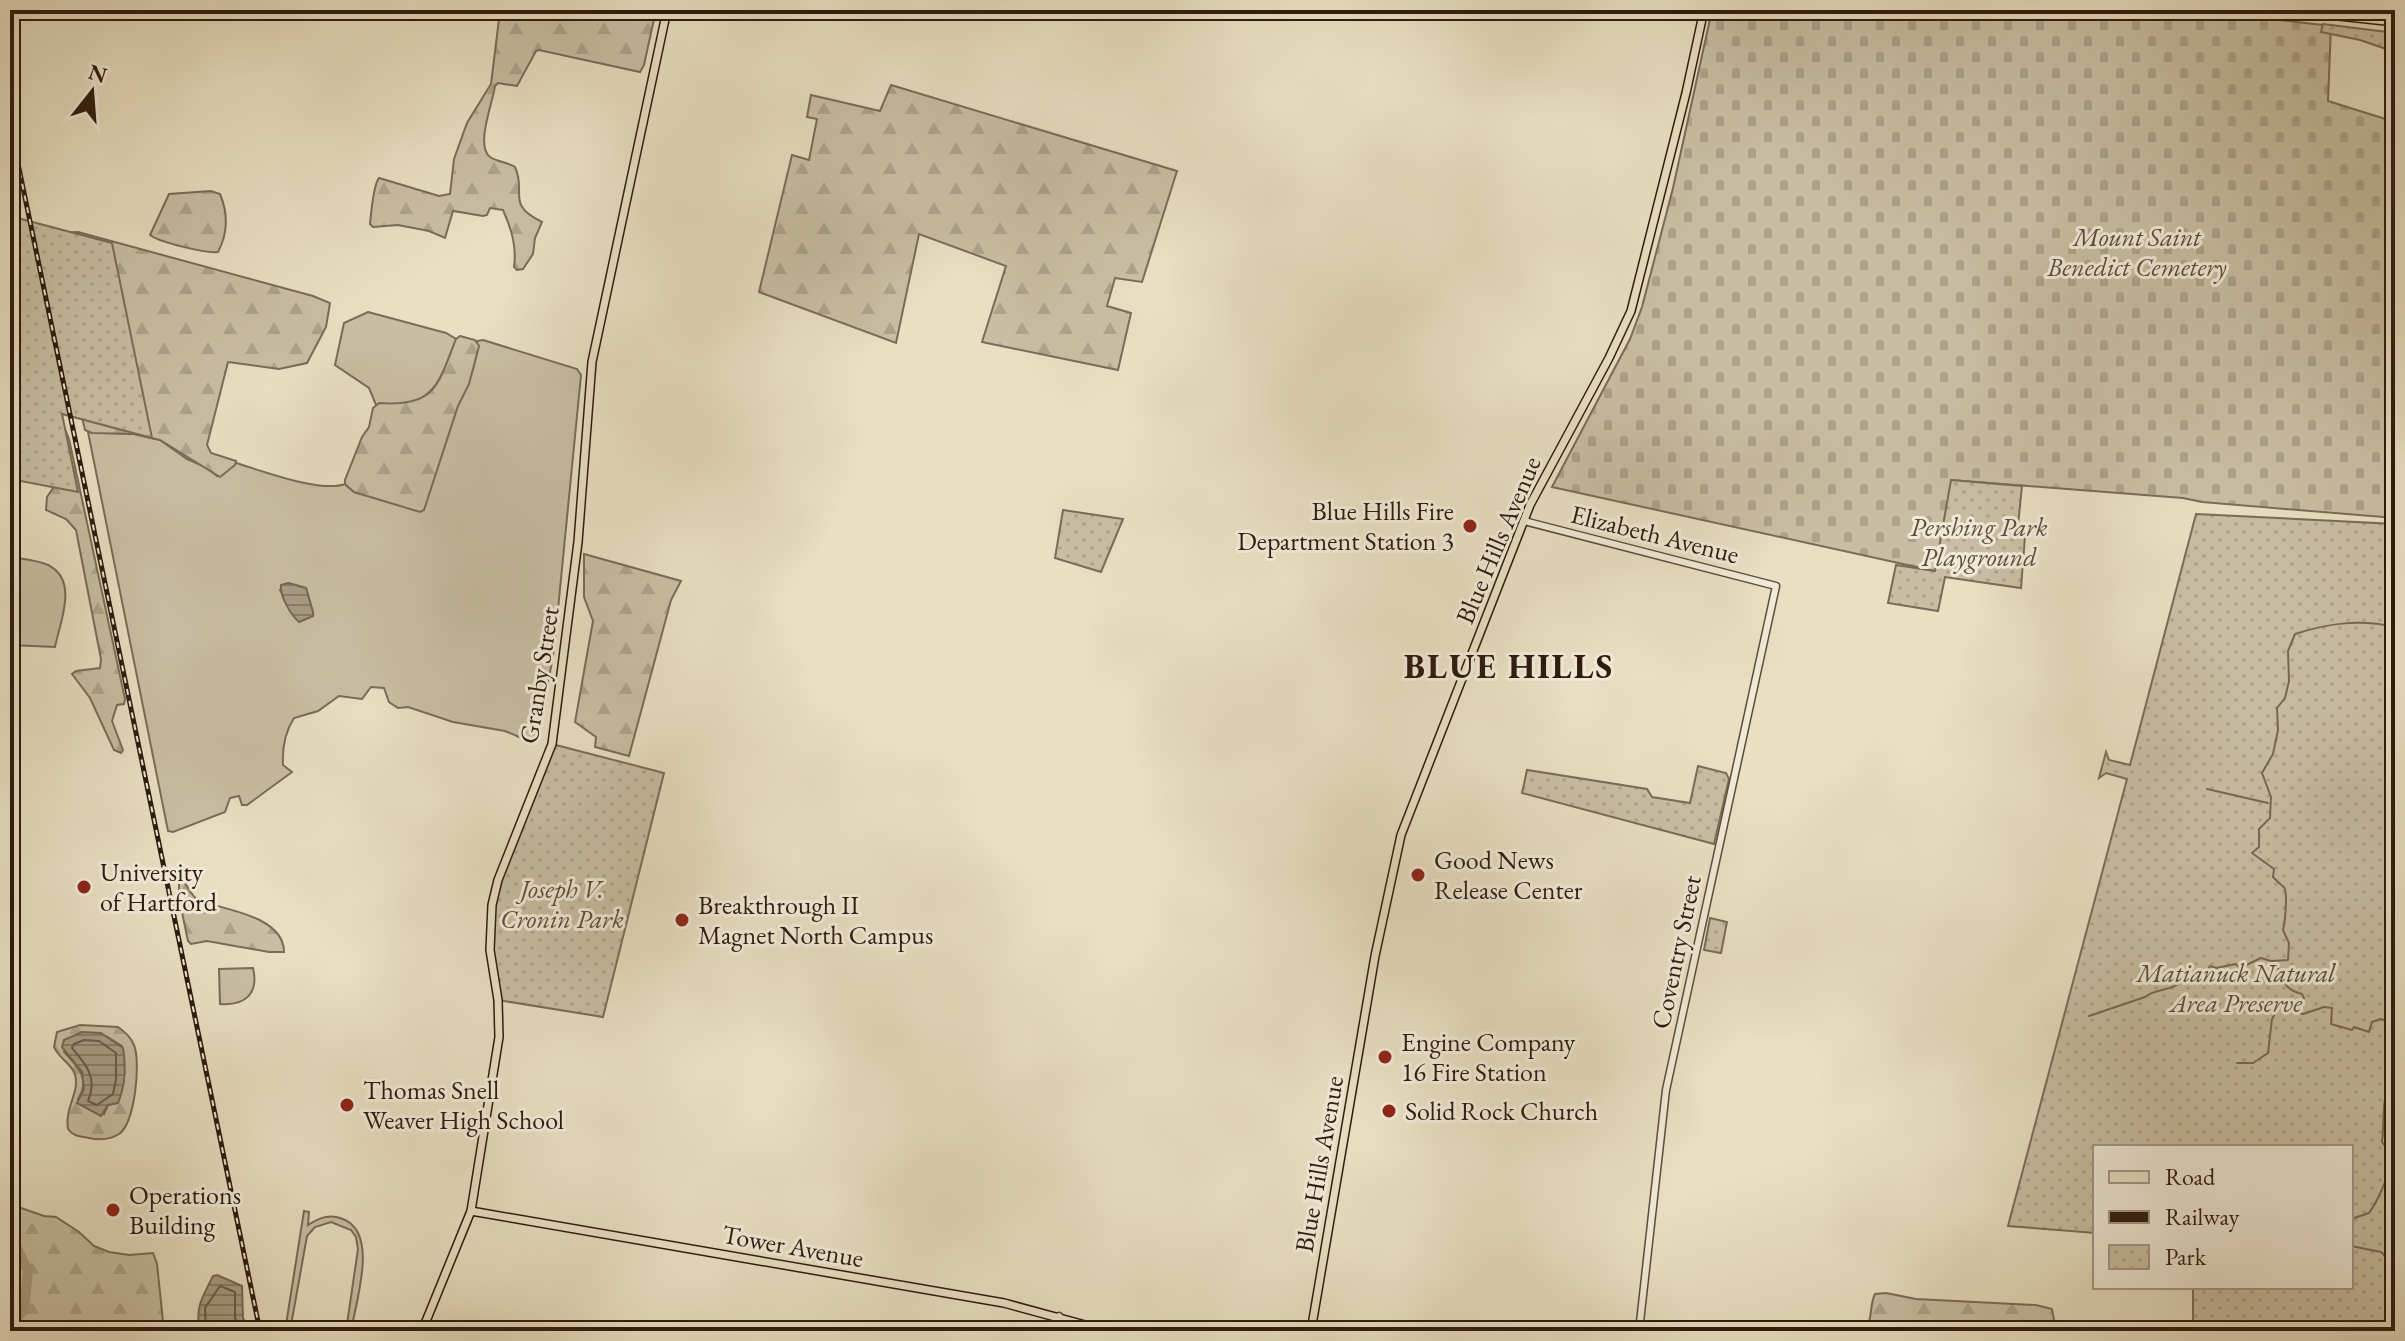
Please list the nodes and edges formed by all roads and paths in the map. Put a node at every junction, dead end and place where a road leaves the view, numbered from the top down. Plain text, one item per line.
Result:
1 (667, 10) edge
2 (1704, 10) edge
3 (2282, 10) edge
4 (2395, 22) edge
5 (1524, 521) junction
6 (1776, 586) joint
7 (471, 1211) junction
8 (1059, 1316) junction
9 (422, 1331) edge
10 (1054, 1331) edge
11 (1107, 1331) edge
12 (1311, 1331) edge
13 (1639, 1331) edge

1 - 7 main road, Granby Street
2 - 5 main road, Blue Hills Avenue
3 - 4 main road
5 - 6 street, Elizabeth Avenue
5 - 12 main road, Blue Hills Avenue
6 - 13 street, Coventry Street
7 - 8 main road, Tower Avenue
7 - 9 main road, Granby Street
8 - 10 street
8 - 11 main road, Tower Avenue

